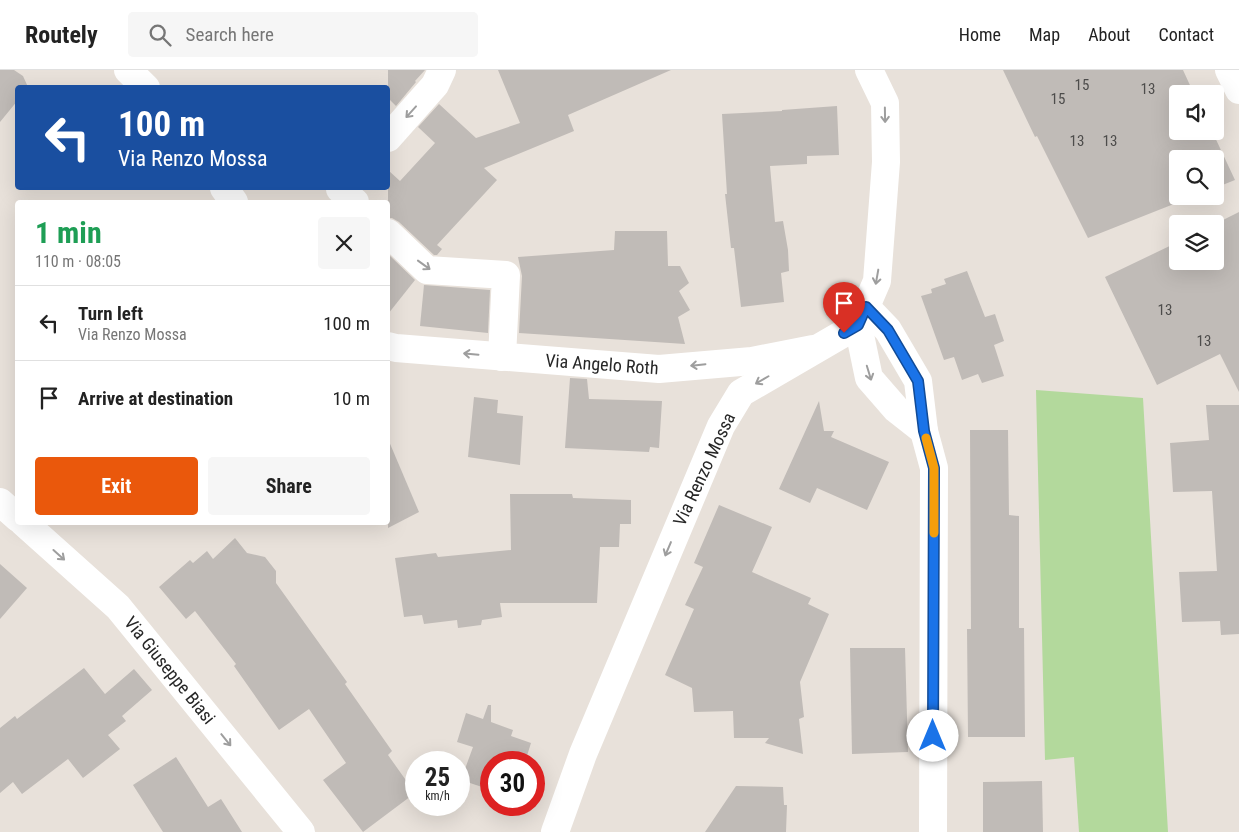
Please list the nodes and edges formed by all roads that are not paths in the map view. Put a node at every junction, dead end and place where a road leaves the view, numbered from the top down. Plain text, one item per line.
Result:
1 (128, 70) edge
2 (869, 70) edge
3 (1229, 70) edge
4 (438, 78) edge
5 (143, 85) edge
6 (1239, 90) edge
7 (390, 136) edge
8 (341, 190) edge
9 (353, 200) edge
10 (390, 235) edge
11 (862, 316) junction
12 (390, 346) edge
13 (815, 349) junction
14 (502, 357) junction
15 (924, 431) junction
16 (0, 502) edge
17 (15, 515) edge
18 (26, 525) edge
19 (301, 832) edge
20 (555, 832) edge
21 (933, 832) edge

1 - 5 street
2 -> 11 street
3 - 6 street
4 -> 7 street
8 - 9 street
10 -> 14 street
11 - 13 street, Via Renzo Mossa
11 - 15 street
11 -> 15 street
14 -> 12 street, Via Angelo Roth
13 -> 14 street, Via Angelo Roth
13 -> 20 street, Via Renzo Mossa
15 - 21 street
16 - 17 street
18 -> 19 street, Via Giuseppe Biasi

